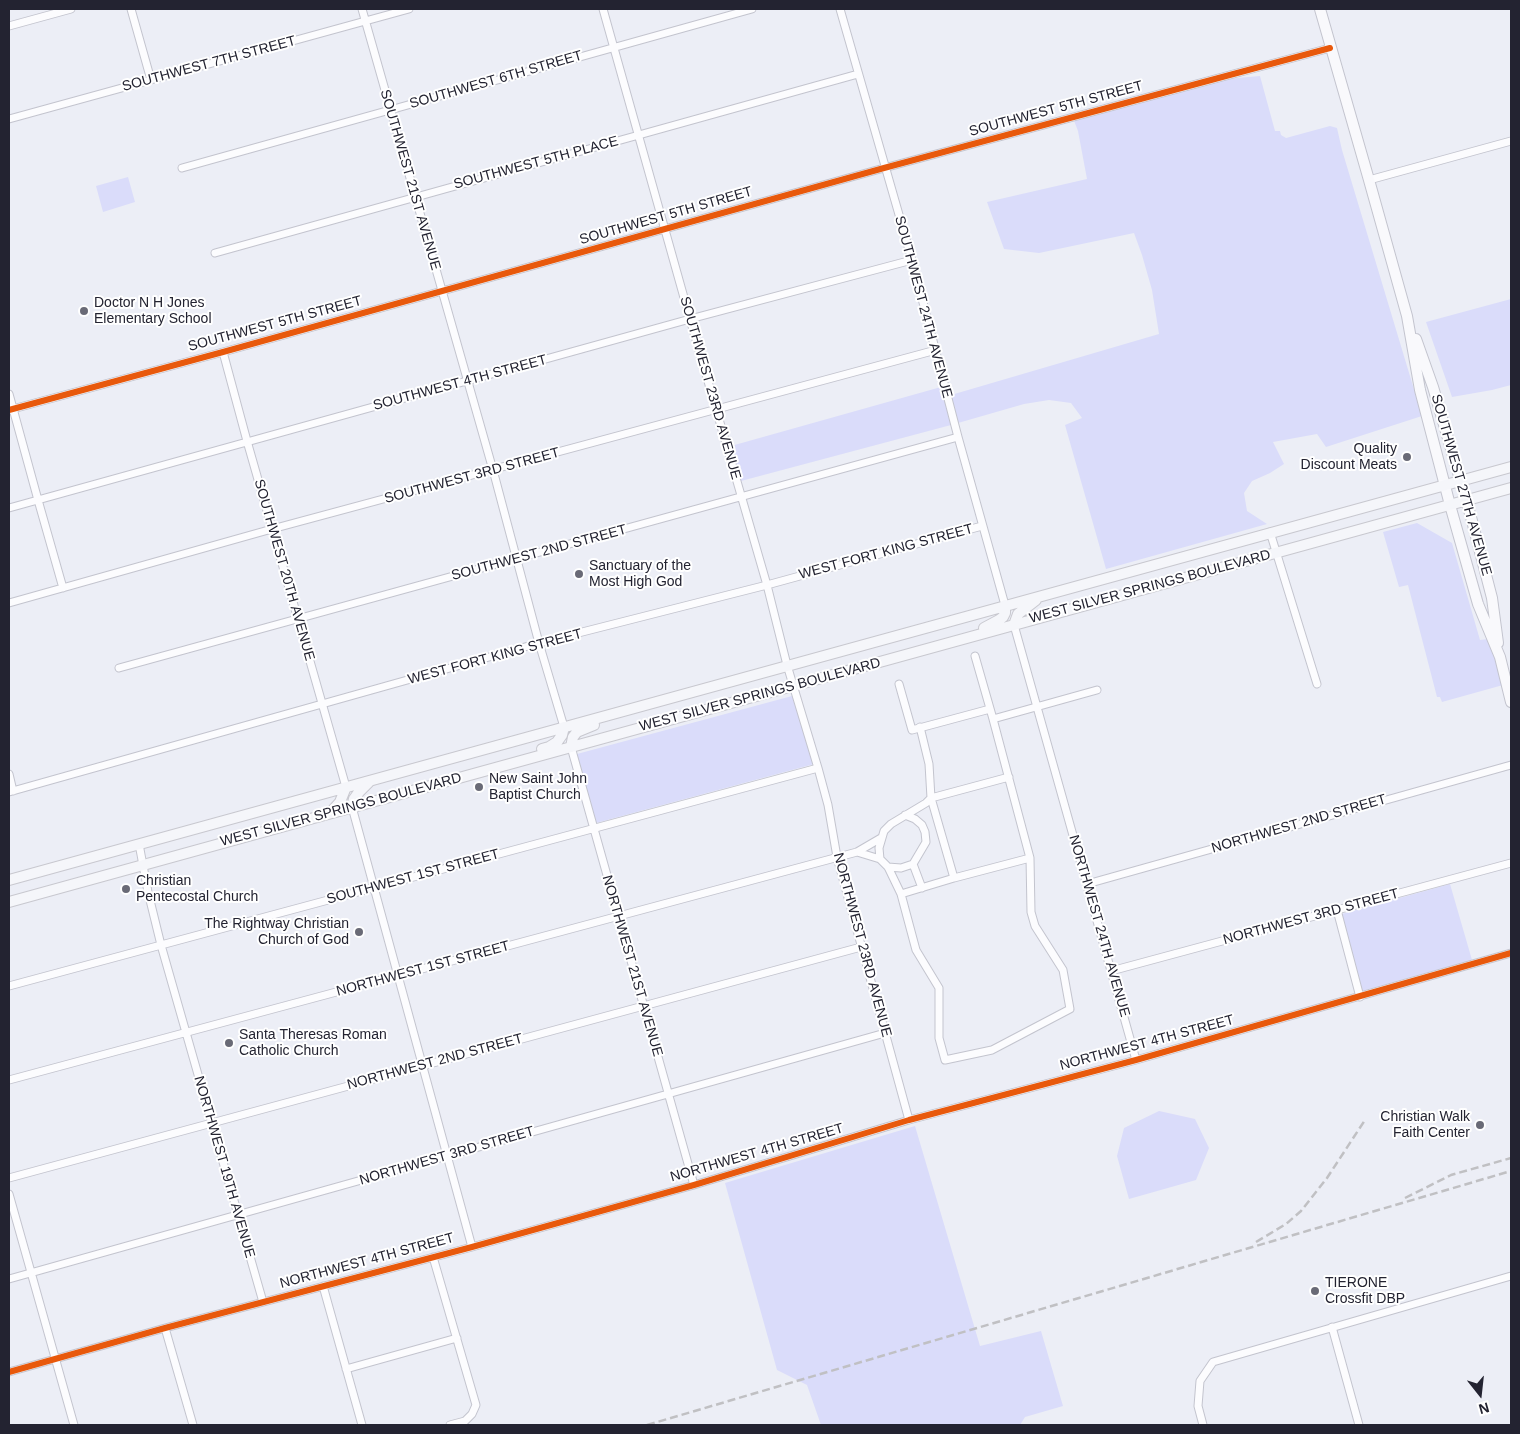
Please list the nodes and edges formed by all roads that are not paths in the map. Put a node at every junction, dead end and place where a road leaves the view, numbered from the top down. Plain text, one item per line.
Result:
1 (71, 9) edge
2 (131, 9) edge
3 (362, 9) edge
4 (409, 9) edge
5 (603, 9) edge
6 (752, 9) edge
7 (840, 9) edge
8 (1320, 9) edge
9 (366, 21) junction
10 (9, 26) edge
11 (614, 47) junction
12 (1330, 48) junction
13 (858, 74) junction
14 (151, 80) junction
15 (390, 110) junction
16 (9, 119) edge
17 (638, 135) junction
18 (1511, 141) edge
19 (182, 168) dead end
20 (884, 168) junction
21 (1370, 180) junction
22 (415, 196) junction
23 (665, 229) junction
24 (215, 253) dead end
25 (912, 260) junction
26 (442, 291) junction
27 (1407, 316) junction
28 (690, 319) junction
29 (936, 350) junction
30 (223, 352) junction
31 (468, 381) junction
32 (9, 394) edge
33 (11, 409) edge
34 (716, 410) junction
35 (958, 437) junction
36 (247, 441) junction
37 (1511, 467) edge
38 (493, 470) junction
39 (1461, 480) junction
40 (1445, 485) junction
41 (1511, 488) edge
42 (742, 497) junction
43 (38, 500) junction
44 (1467, 501) junction
45 (1450, 505) junction
46 (9, 508) edge
47 (982, 526) junction
48 (272, 529) junction
49 (1270, 532) junction
50 (1275, 553) junction
51 (517, 558) junction
52 (767, 585) junction
53 (64, 588) junction
54 (1039, 596) junction
55 (9, 603) edge
56 (1005, 605) junction
57 (298, 618) junction
58 (1014, 625) junction
59 (974, 636) junction
60 (539, 643) junction
61 (975, 656) dead end
62 (1500, 657) junction
63 (787, 665) junction
64 (120, 668) dead end
65 (899, 684) dead end
66 (1317, 684) dead end
67 (793, 686) junction
68 (1097, 690) dead end
69 (659, 700) junction
70 (1511, 702) edge
71 (322, 705) junction
72 (1038, 707) junction
73 (990, 709) junction
74 (993, 719) junction
75 (564, 726) junction
76 (920, 727) junction
77 (571, 747) junction
78 (1511, 765) edge
79 (497, 767) junction
80 (818, 768) junction
81 (9, 774) edge
82 (1009, 777) junction
83 (371, 780) junction
84 (346, 787) junction
85 (11, 791) edge
86 (931, 798) junction
87 (352, 807) junction
88 (329, 813) junction
89 (905, 814) junction
90 (594, 828) junction
91 (881, 838) junction
92 (139, 844) junction
93 (857, 852) junction
94 (838, 857) junction
95 (1030, 858) junction
96 (880, 859) junction
97 (1511, 863) edge
98 (144, 864) junction
99 (913, 864) junction
100 (888, 867) junction
101 (954, 878) junction
102 (9, 880) edge
103 (1087, 884) junction
104 (374, 888) junction
105 (922, 888) junction
106 (901, 894) junction
107 (9, 902) edge
108 (1337, 910) junction
109 (618, 916) junction
110 (161, 945) junction
111 (861, 947) junction
112 (1511, 953) edge
113 (1111, 971) junction
114 (398, 975) junction
115 (9, 986) edge
116 (1360, 997) junction
117 (644, 1006) junction
118 (186, 1032) junction
119 (885, 1033) junction
120 (1136, 1060) junction
121 (422, 1066) junction
122 (9, 1080) edge
123 (669, 1093) junction
124 (909, 1120) junction
125 (212, 1123) junction
126 (447, 1156) junction
127 (9, 1178) edge
128 (694, 1185) junction
129 (9, 1194) edge
130 (237, 1215) junction
131 (472, 1247) junction
132 (433, 1257) junction
133 (30, 1273) junction
134 (1511, 1276) edge
135 (9, 1279) edge
136 (323, 1286) junction
137 (263, 1302) junction
138 (1332, 1327) junction
139 (166, 1328) junction
140 (457, 1338) junction
141 (55, 1359) junction
142 (346, 1369) junction
143 (9, 1372) edge
144 (74, 1425) edge
145 (193, 1425) edge
146 (362, 1425) edge
147 (450, 1425) edge
148 (1203, 1425) edge
149 (1359, 1425) edge

1 - 10 street
2 - 14 street
3 - 9 street, SOUTHWEST 21ST AVENUE
4 - 9 street, SOUTHWEST 7TH STREET
5 - 11 street, SOUTHWEST 23RD AVENUE
6 - 11 street, SOUTHWEST 6TH STREET
7 - 13 street, SOUTHWEST 24TH AVENUE
8 - 12 main road, SOUTHWEST 27TH AVENUE
9 - 14 street, SOUTHWEST 7TH STREET
9 - 15 street, SOUTHWEST 21ST AVENUE
11 - 15 street, SOUTHWEST 6TH STREET
11 - 17 street, SOUTHWEST 23RD AVENUE
12 - 20 street, SOUTHWEST 5TH STREET
12 - 21 main road, SOUTHWEST 27TH AVENUE
13 - 17 street, SOUTHWEST 5TH PLACE
13 - 20 street, SOUTHWEST 24TH AVENUE
14 - 16 street, SOUTHWEST 7TH STREET
15 - 19 street, SOUTHWEST 6TH STREET
15 - 22 street, SOUTHWEST 21ST AVENUE
17 - 22 street, SOUTHWEST 5TH PLACE
17 - 23 street, SOUTHWEST 23RD AVENUE
18 - 21 street
20 - 23 street, SOUTHWEST 5TH STREET
20 - 25 street, SOUTHWEST 24TH AVENUE
21 - 27 main road, SOUTHWEST 27TH AVENUE
22 - 24 street, SOUTHWEST 5TH PLACE
22 - 26 street, SOUTHWEST 21ST AVENUE
23 - 26 street, SOUTHWEST 5TH STREET
23 - 28 street, SOUTHWEST 23RD AVENUE
25 - 28 street, SOUTHWEST 4TH STREET
25 - 29 street, SOUTHWEST 24TH AVENUE
26 - 30 street, SOUTHWEST 5TH STREET
26 - 31 street, SOUTHWEST 21ST AVENUE
27 - 39 main road, SOUTHWEST 27TH AVENUE
27 - 40 main road, SOUTHWEST 27TH AVENUE
28 - 31 street, SOUTHWEST 4TH STREET
28 - 34 street, SOUTHWEST 23RD AVENUE
29 - 34 street, SOUTHWEST 3RD STREET
29 - 35 street, SOUTHWEST 24TH AVENUE
30 - 33 street, SOUTHWEST 5TH STREET
30 - 36 street, SOUTHWEST 20TH AVENUE
31 - 36 street, SOUTHWEST 4TH STREET
31 - 38 street, SOUTHWEST 21ST AVENUE
32 - 33 street
33 - 43 street
34 - 38 street, SOUTHWEST 3RD STREET
34 - 42 street, SOUTHWEST 23RD AVENUE
35 - 42 street, SOUTHWEST 2ND STREET
35 - 47 street, SOUTHWEST 24TH AVENUE
36 - 43 street, SOUTHWEST 4TH STREET
36 - 48 street, SOUTHWEST 20TH AVENUE
37 - 39 main road, WEST SILVER SPRINGS BOULEVARD
38 - 48 street, SOUTHWEST 3RD STREET
38 - 51 street, SOUTHWEST 21ST AVENUE
39 - 40 main road, WEST SILVER SPRINGS BOULEVARD
39 - 44 main road, SOUTHWEST 27TH AVENUE
40 - 45 main road, SOUTHWEST 27TH AVENUE
40 - 49 main road, WEST SILVER SPRINGS BOULEVARD
41 - 44 main road, WEST SILVER SPRINGS BOULEVARD
42 - 51 street, SOUTHWEST 2ND STREET
42 - 52 street, SOUTHWEST 23RD AVENUE
43 - 46 street, SOUTHWEST 4TH STREET
43 - 53 street
44 - 45 main road, WEST SILVER SPRINGS BOULEVARD
44 - 62 main road, SOUTHWEST 27TH AVENUE
45 - 50 main road, WEST SILVER SPRINGS BOULEVARD
45 - 62 main road, SOUTHWEST 27TH AVENUE
47 - 52 street, WEST FORT KING STREET
47 - 56 street, SOUTHWEST 24TH AVENUE
48 - 53 street, SOUTHWEST 3RD STREET
48 - 57 street, SOUTHWEST 20TH AVENUE
49 - 50 street
49 - 54 main road, WEST SILVER SPRINGS BOULEVARD
50 - 58 main road, WEST SILVER SPRINGS BOULEVARD
50 - 66 street
51 - 57 street, SOUTHWEST 2ND STREET
51 - 60 street, SOUTHWEST 21ST AVENUE
52 - 60 street, WEST FORT KING STREET
52 - 63 street, SOUTHWEST 23RD AVENUE
53 - 55 street, SOUTHWEST 3RD STREET
54 - 56 main road, WEST SILVER SPRINGS BOULEVARD
54 - 58 main road
56 - 59 main road
56 - 63 main road, WEST SILVER SPRINGS BOULEVARD
57 - 64 street, SOUTHWEST 2ND STREET
57 - 71 street, SOUTHWEST 20TH AVENUE
58 - 59 main road, WEST SILVER SPRINGS BOULEVARD
58 - 72 street
59 - 67 main road, WEST SILVER SPRINGS BOULEVARD
60 - 71 street, WEST FORT KING STREET
60 - 75 street, SOUTHWEST 21ST AVENUE
61 - 73 street
62 - 70 main road
63 - 67 street, SOUTHWEST 23RD AVENUE
63 - 69 main road, WEST SILVER SPRINGS BOULEVARD
65 - 76 street
67 - 77 main road, WEST SILVER SPRINGS BOULEVARD
67 - 80 street, SOUTHWEST 23RD AVENUE
68 - 72 street
69 - 75 main road, WEST SILVER SPRINGS BOULEVARD
69 - 77 main road
71 - 84 street, SOUTHWEST 20TH AVENUE
71 - 85 street, WEST FORT KING STREET
72 - 74 street
72 - 103 street, NORTHWEST 24TH AVENUE
73 - 74 street
73 - 76 street
74 - 82 street
75 - 79 main road
75 - 83 main road, WEST SILVER SPRINGS BOULEVARD
76 - 86 street
77 - 79 main road, WEST SILVER SPRINGS BOULEVARD
77 - 90 street, NORTHWEST 21ST AVENUE
78 - 103 street, NORTHWEST 2ND STREET
79 - 87 main road, WEST SILVER SPRINGS BOULEVARD
80 - 90 street, SOUTHWEST 1ST STREET
80 - 94 street, NORTHWEST 23RD AVENUE
81 - 85 street
82 - 86 street
82 - 95 street
83 - 84 main road, WEST SILVER SPRINGS BOULEVARD
83 - 87 main road
84 - 88 main road
84 - 92 main road, WEST SILVER SPRINGS BOULEVARD
86 - 89 street
86 - 101 street
87 - 88 main road, WEST SILVER SPRINGS BOULEVARD
87 - 104 street
88 - 98 main road, WEST SILVER SPRINGS BOULEVARD
89 - 91 street
89 - 99 street
90 - 104 street, SOUTHWEST 1ST STREET
90 - 109 street, NORTHWEST 21ST AVENUE
91 - 93 street, NORTHWEST 1ST STREET
91 - 96 street
92 - 98 street, NORTHWEST 19TH AVENUE
92 - 102 main road, WEST SILVER SPRINGS BOULEVARD
93 - 94 street, NORTHWEST 1ST STREET
93 - 96 street
94 - 109 street, NORTHWEST 1ST STREET
94 - 111 street, NORTHWEST 23RD AVENUE
95 - 101 street
95 - 106 street
96 - 100 street
97 - 108 street, NORTHWEST 3RD STREET
98 - 107 main road, WEST SILVER SPRINGS BOULEVARD
98 - 110 street, NORTHWEST 19TH AVENUE
99 - 100 street
99 - 105 street
100 - 106 street
101 - 105 street
103 - 113 street, NORTHWEST 24TH AVENUE
104 - 110 street, SOUTHWEST 1ST STREET
104 - 114 street
105 - 106 street
108 - 113 street, NORTHWEST 3RD STREET
108 - 116 street
109 - 114 street, NORTHWEST 1ST STREET
109 - 117 street, NORTHWEST 21ST AVENUE
110 - 115 street, SOUTHWEST 1ST STREET
110 - 118 street, NORTHWEST 19TH AVENUE
111 - 117 street, NORTHWEST 2ND STREET
111 - 119 street, NORTHWEST 23RD AVENUE
112 - 116 street, NORTHWEST 4TH STREET
113 - 120 street, NORTHWEST 24TH AVENUE
114 - 118 street, NORTHWEST 1ST STREET
114 - 121 street
116 - 120 street, NORTHWEST 4TH STREET
117 - 121 street, NORTHWEST 2ND STREET
117 - 123 street, NORTHWEST 21ST AVENUE
118 - 122 street, NORTHWEST 1ST STREET
118 - 125 street, NORTHWEST 19TH AVENUE
119 - 123 street, NORTHWEST 3RD STREET
119 - 124 street, NORTHWEST 23RD AVENUE
120 - 124 street, NORTHWEST 4TH STREET
121 - 125 street, NORTHWEST 2ND STREET
121 - 126 street
123 - 126 street, NORTHWEST 3RD STREET
123 - 128 street, NORTHWEST 21ST AVENUE
124 - 128 street, NORTHWEST 4TH STREET
125 - 127 street, NORTHWEST 2ND STREET
125 - 130 street, NORTHWEST 19TH AVENUE
126 - 130 street, NORTHWEST 3RD STREET
126 - 131 street
128 - 131 street, NORTHWEST 4TH STREET
129 - 133 street
130 - 133 street, NORTHWEST 3RD STREET
130 - 137 street, NORTHWEST 19TH AVENUE
131 - 132 street, NORTHWEST 4TH STREET
132 - 136 street, NORTHWEST 4TH STREET
132 - 140 street
133 - 135 street, NORTHWEST 3RD STREET
133 - 141 street
134 - 138 street
136 - 137 street, NORTHWEST 4TH STREET
136 - 142 street
137 - 139 street, NORTHWEST 4TH STREET
138 - 148 street
138 - 149 street
139 - 141 street, NORTHWEST 4TH STREET
139 - 145 street
140 - 142 street
140 - 147 street
141 - 143 street, NORTHWEST 4TH STREET
141 - 144 street
142 - 146 street

